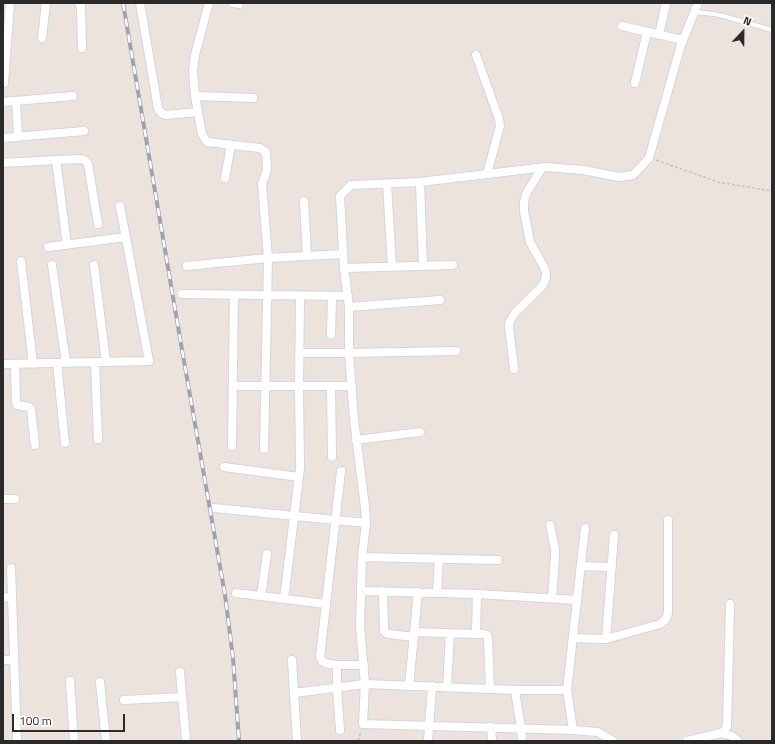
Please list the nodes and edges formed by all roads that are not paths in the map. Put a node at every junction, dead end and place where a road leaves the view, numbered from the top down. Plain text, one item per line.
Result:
1 (10, 3) edge
2 (46, 3) edge
3 (79, 3) edge
4 (140, 3) edge
5 (208, 3) edge
6 (666, 3) edge
7 (698, 3) edge
8 (694, 12) junction
9 (622, 26) dead end
10 (772, 30) edge
11 (646, 32) junction
12 (659, 35) junction
13 (42, 38) dead end
14 (683, 40) junction
15 (82, 48) dead end
16 (476, 55) dead end
17 (4, 61) edge
18 (4, 83) edge
19 (635, 83) dead end
20 (73, 96) dead end
21 (195, 96) junction
22 (253, 98) dead end
23 (16, 101) junction
24 (3, 102) edge
25 (198, 112) junction
26 (84, 131) dead end
27 (18, 136) junction
28 (3, 138) edge
29 (231, 145) junction
30 (56, 160) junction
31 (3, 163) edge
32 (542, 168) junction
33 (487, 174) junction
34 (226, 178) dead end
35 (420, 182) junction
36 (387, 184) junction
37 (304, 201) dead end
38 (120, 206) dead end
39 (98, 224) dead end
40 (126, 238) junction
41 (67, 245) junction
42 (48, 247) dead end
43 (343, 254) junction
44 (307, 256) junction
45 (268, 258) junction
46 (22, 261) dead end
47 (52, 265) dead end
48 (94, 265) dead end
49 (453, 265) dead end
50 (187, 266) dead end
51 (423, 266) junction
52 (392, 267) junction
53 (344, 268) junction
54 (182, 294) dead end
55 (234, 295) junction
56 (267, 295) junction
57 (300, 296) junction
58 (332, 296) junction
59 (348, 296) junction
60 (440, 300) dead end
61 (349, 307) junction
62 (331, 335) dead end
63 (456, 351) dead end
64 (299, 353) junction
65 (349, 354) junction
66 (106, 362) junction
67 (62, 363) junction
68 (94, 363) junction
69 (3, 364) edge
70 (15, 364) junction
71 (33, 364) junction
72 (514, 369) dead end
73 (233, 386) junction
74 (265, 386) junction
75 (299, 386) junction
76 (331, 386) junction
77 (352, 386) junction
78 (420, 432) dead end
79 (98, 439) dead end
80 (356, 440) junction
81 (65, 443) dead end
82 (35, 445) dead end
83 (232, 446) dead end
84 (264, 449) dead end
85 (332, 457) dead end
86 (224, 467) dead end
87 (341, 472) dead end
88 (299, 477) junction
89 (15, 499) dead end
90 (3, 500) edge
91 (214, 508) dead end
92 (294, 516) junction
93 (335, 520) junction
94 (668, 520) dead end
95 (366, 523) junction
96 (550, 525) dead end
97 (585, 528) dead end
98 (614, 535) dead end
99 (267, 554) dead end
100 (362, 557) junction
101 (439, 559) junction
102 (498, 560) dead end
103 (581, 566) junction
104 (612, 567) junction
105 (11, 568) dead end
106 (361, 591) junction
107 (383, 591) junction
108 (418, 592) junction
109 (236, 593) dead end
110 (437, 593) junction
111 (477, 594) junction
112 (261, 596) junction
113 (3, 597) edge
114 (12, 598) junction
115 (552, 598) junction
116 (284, 599) junction
117 (577, 600) junction
118 (326, 604) junction
119 (730, 604) dead end
120 (450, 633) junction
121 (476, 634) junction
122 (414, 635) junction
123 (573, 638) junction
124 (606, 639) junction
125 (3, 660) edge
126 (14, 660) junction
127 (292, 660) dead end
128 (337, 665) junction
129 (364, 666) junction
130 (180, 672) dead end
131 (70, 681) dead end
132 (100, 682) dead end
133 (365, 684) junction
134 (409, 686) junction
135 (432, 686) junction
136 (447, 687) junction
137 (337, 688) junction
138 (490, 689) junction
139 (515, 690) junction
140 (567, 690) junction
141 (294, 693) junction
142 (182, 697) junction
143 (124, 700) dead end
144 (429, 726) junction
145 (491, 727) junction
146 (521, 728) junction
147 (340, 730) dead end
148 (573, 730) junction
149 (721, 733) junction
150 (17, 741) edge
151 (74, 741) edge
152 (106, 741) edge
153 (186, 741) edge
154 (297, 741) edge
155 (428, 741) edge
156 (492, 741) edge
157 (522, 741) edge
158 (613, 741) edge
159 (687, 741) edge
160 (738, 741) edge

1 - 17 street
2 - 13 street
3 - 15 street
4 - 25 street
5 - 21 street
6 - 12 street
7 - 8 street
8 - 10 lane
8 - 14 street
9 - 11 street
11 - 12 street
11 - 19 street
12 - 14 street
14 - 32 street
16 - 33 street
17 - 18 street
20 - 23 street
21 - 22 street
21 - 25 street
23 - 24 street
23 - 27 street
25 - 29 street
26 - 27 street
27 - 28 street
29 - 34 street
29 - 45 street
30 - 31 street
30 - 39 street
30 - 41 street
32 - 33 street
32 - 72 street
33 - 35 street
35 - 36 street
35 - 51 street
36 - 43 street
36 - 52 street
37 - 44 street
38 - 40 street
40 - 41 street
40 - 66 street
41 - 42 street
43 - 44 street
43 - 53 street
44 - 45 street
45 - 50 street
45 - 56 street
46 - 71 street
47 - 67 street
48 - 66 street
49 - 51 street
51 - 52 street
52 - 53 street
53 - 59 street
54 - 55 street
55 - 56 street
55 - 73 street
56 - 57 street
56 - 74 street
57 - 58 street
57 - 64 street
58 - 59 street
58 - 62 street
59 - 61 street
60 - 61 street
61 - 65 street
63 - 65 street
64 - 65 street
64 - 75 street
65 - 77 street
66 - 68 street
67 - 68 street
67 - 71 street
67 - 81 street
68 - 79 street
69 - 70 street
70 - 71 street
70 - 82 street
73 - 74 street
73 - 83 street
74 - 75 street
74 - 84 street
75 - 76 street
75 - 88 street
76 - 77 street
76 - 85 street
77 - 80 street
78 - 80 street
80 - 95 street
86 - 88 street
87 - 93 street
88 - 92 street
89 - 90 street
91 - 92 street
92 - 93 street
92 - 116 street
93 - 95 street
93 - 118 street
94 - 124 street
95 - 100 street
96 - 115 street
97 - 103 street
98 - 104 street
99 - 112 street
100 - 101 street
100 - 106 street
101 - 102 street
101 - 110 street
103 - 104 street
103 - 117 street
104 - 124 street
105 - 114 street
106 - 107 street
106 - 129 street
107 - 108 street
107 - 122 street
108 - 110 street
108 - 122 street
109 - 112 street
110 - 111 street
111 - 115 street
111 - 121 street
112 - 116 street
113 - 114 street
114 - 126 street
115 - 117 street
116 - 118 street
117 - 123 street
118 - 128 street
119 - 149 street
120 - 121 street
120 - 122 street
120 - 136 street
121 - 138 street
122 - 134 street
123 - 124 street
123 - 140 street
125 - 126 street
126 - 150 street
127 - 141 street
128 - 129 street
128 - 137 street
129 - 133 street
130 - 142 street
131 - 151 street
132 - 152 street
133 - 134 street
133 - 137 street
133 - 144 street
134 - 135 street
135 - 136 street
135 - 144 street
136 - 138 street
137 - 141 street
137 - 147 street
138 - 139 street
139 - 140 street
139 - 146 street
140 - 148 street
141 - 154 street
142 - 143 street
142 - 153 street
144 - 145 street
144 - 155 street
145 - 146 street
145 - 156 street
146 - 148 street
146 - 157 street
148 - 158 street
149 - 159 street
149 - 160 street

